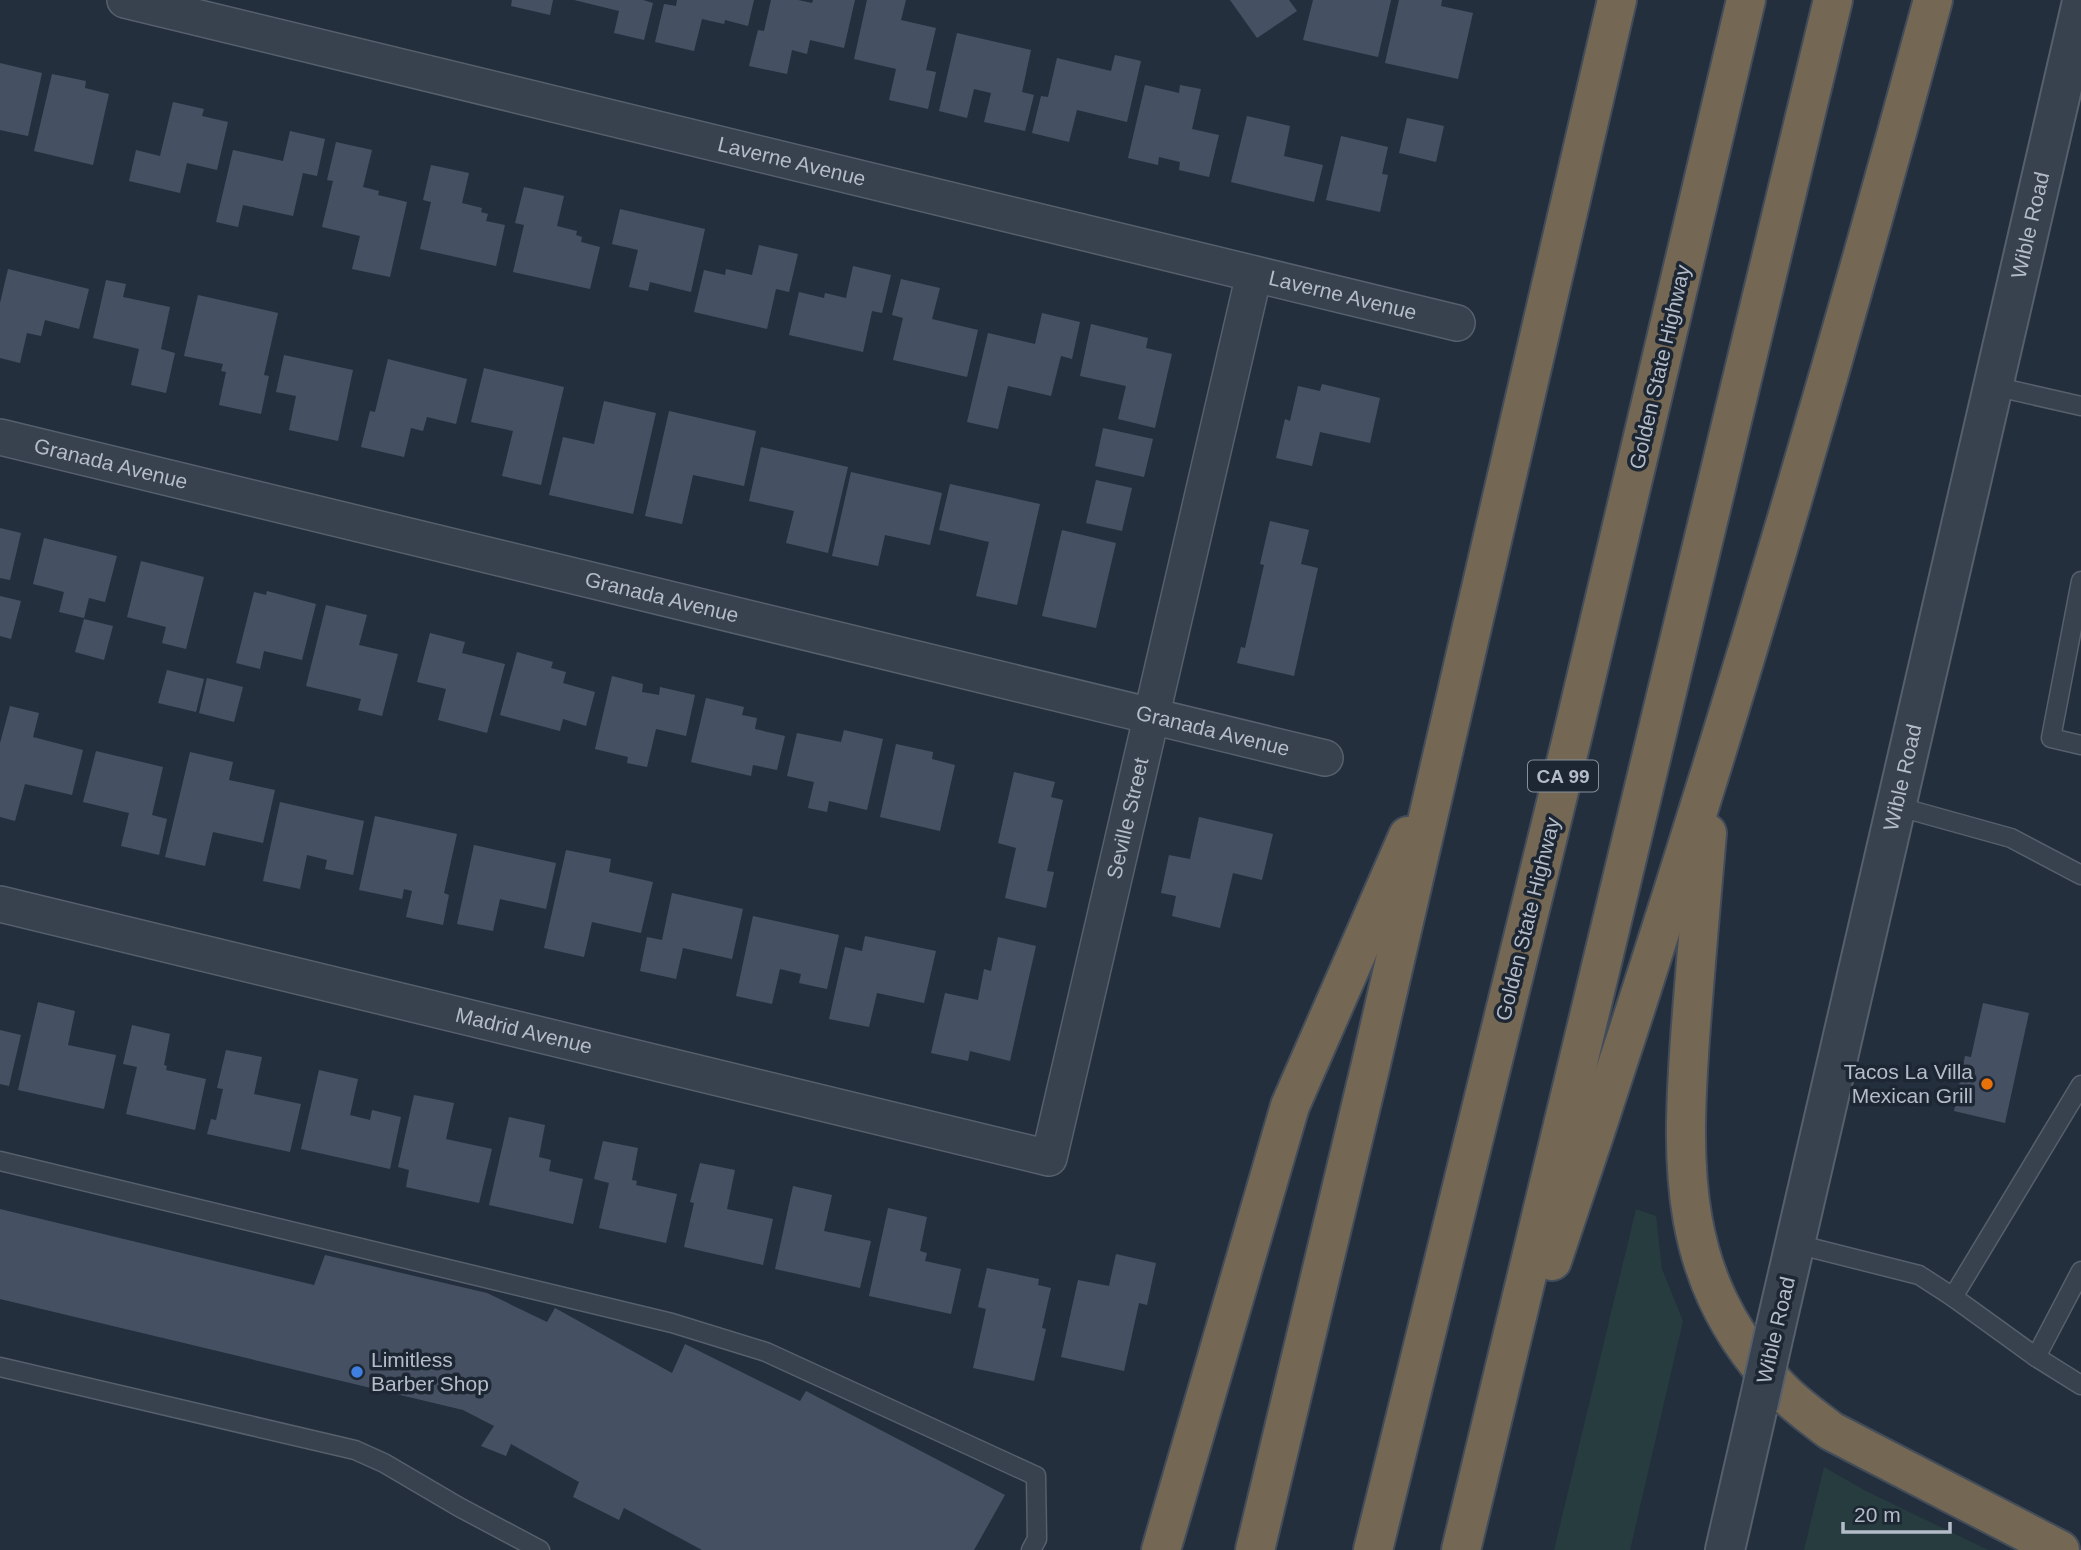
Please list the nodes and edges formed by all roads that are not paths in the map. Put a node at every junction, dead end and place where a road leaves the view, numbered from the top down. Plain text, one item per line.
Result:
1 (125, 0) edge
2 (1617, 0) edge
3 (1746, 0) edge
4 (1833, 0) edge
5 (1933, 0) edge
6 (2081, 6) edge
7 (1254, 274) junction
8 (1457, 323) dead end
9 (1993, 386) junction
10 (2081, 406) edge
11 (0, 437) edge
12 (2081, 581) edge
13 (2076, 638) edge
14 (1151, 716) junction
15 (2081, 745) edge
16 (1715, 754) junction
17 (1325, 758) dead end
18 (1441, 764) junction
19 (1896, 806) junction
20 (2081, 875) edge
21 (0, 904) edge
22 (2081, 1085) edge
23 (1049, 1158) joint
24 (0, 1161) edge
25 (1796, 1244) junction
26 (2081, 1271) edge
27 (1953, 1297) junction
28 (2036, 1357) junction
29 (0, 1367) edge
30 (2081, 1385) edge
31 (1473, 1496) junction
32 (540, 1550) edge
33 (1031, 1550) edge
34 (1161, 1550) edge
35 (1255, 1550) edge
36 (1373, 1550) edge
37 (1461, 1550) edge
38 (1725, 1550) edge
39 (2060, 1550) edge

1 - 7 street, Laverne Avenue
2 - 18 highway
3 - 36 highway, Golden State Highway / CA 99
4 - 31 highway
5 - 16 highway
6 - 9 street, Wible Road
7 - 8 street, Laverne Avenue
7 - 14 street, Seville Street
9 - 10 lane
9 - 19 street, Wible Road
11 - 14 street, Granada Avenue
12 - 13 lane
13 - 15 lane
14 - 17 street, Granada Avenue
14 - 23 street, Seville Street
16 - 31 highway
16 - 39 highway
18 - 34 highway
18 - 35 highway
19 - 20 lane
19 - 25 street, Wible Road
21 - 23 street, Madrid Avenue
22 - 27 lane
24 - 33 lane
25 - 27 lane
25 - 38 street, Wible Road, bridge
26 - 28 lane
27 - 28 lane
28 - 30 lane
29 - 32 lane
31 - 37 highway

